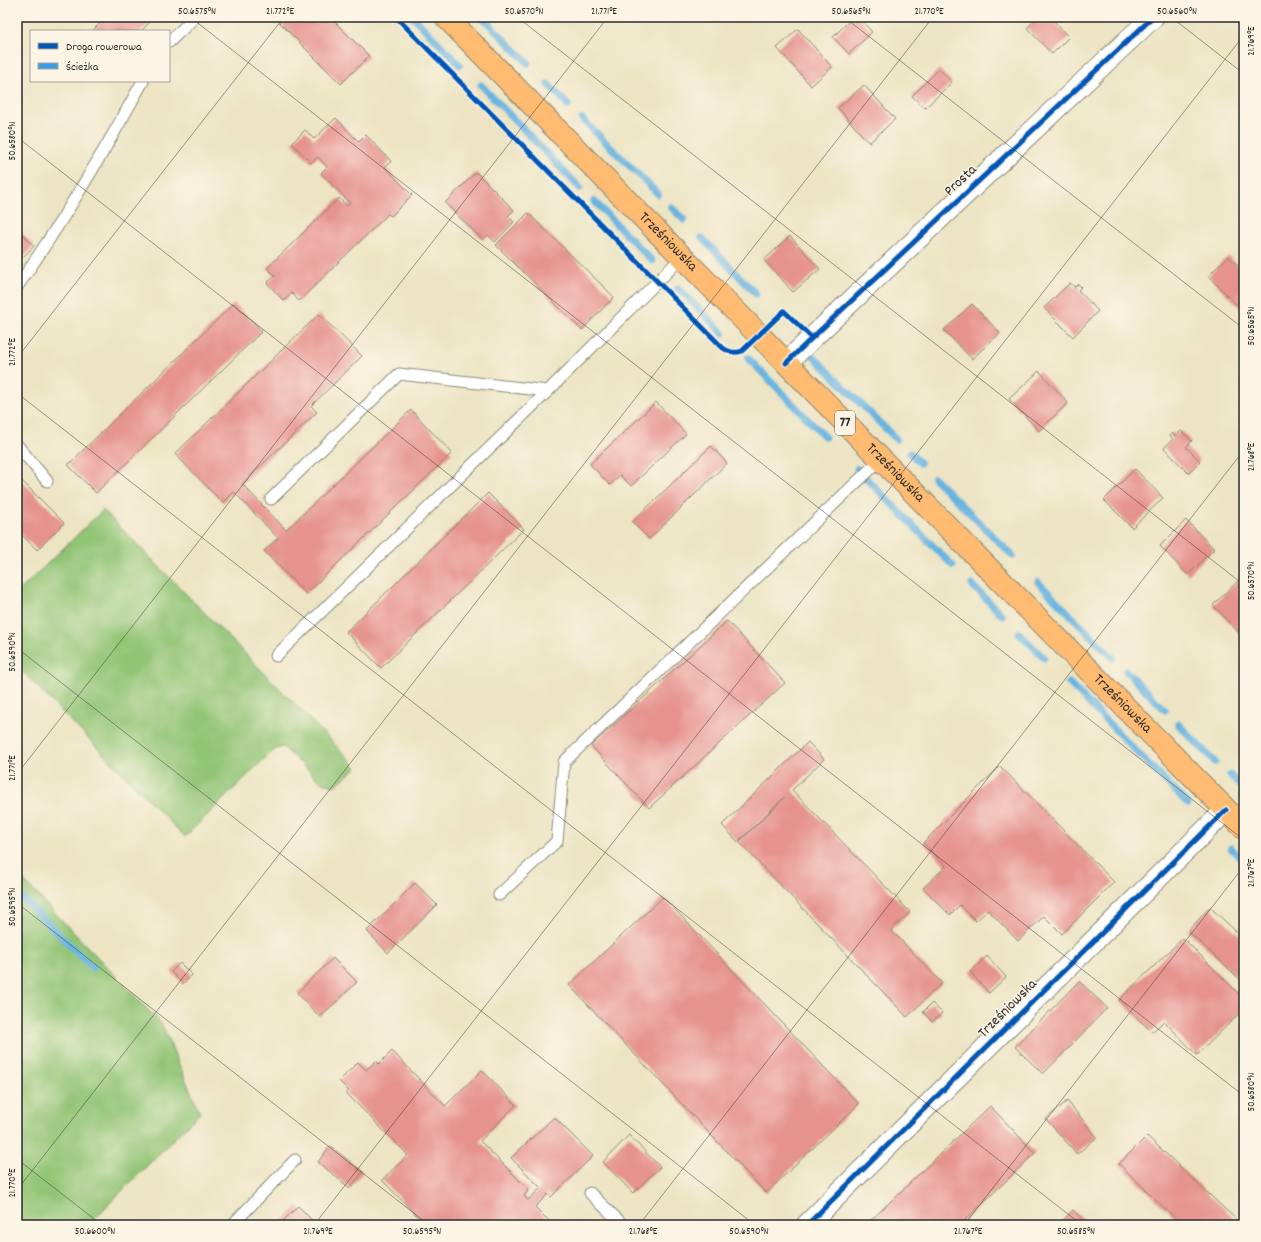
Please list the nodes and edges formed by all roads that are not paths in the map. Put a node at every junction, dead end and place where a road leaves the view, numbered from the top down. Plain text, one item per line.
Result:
1 (195, 17) edge
2 (446, 17) edge
3 (1153, 17) edge
4 (170, 41) edge
5 (142, 82) edge
6 (682, 257) junction
7 (17, 287) edge
8 (786, 363) junction
9 (548, 391) junction
10 (17, 445) edge
11 (880, 459) junction
12 (47, 481) dead end
13 (271, 499) dead end
14 (276, 656) dead end
15 (1226, 810) junction
16 (1244, 828) edge
17 (499, 896) dead end
18 (295, 1160) dead end
19 (590, 1193) dead end
20 (232, 1225) edge
21 (622, 1225) edge
22 (807, 1225) edge

1 - 4 lane
2 - 6 main road, Trześniowska / 77
3 - 8 street, Prosta
5 - 7 lane
6 - 8 main road, Trześniowska / 77
6 - 9 lane
8 - 11 main road, Trześniowska / 77
9 - 13 lane
9 - 14 lane
10 - 12 lane
11 - 15 main road, Trześniowska / 77
11 - 17 lane
15 - 16 main road, Trześniowska / 77
15 - 22 street, Trześniowska
18 - 20 lane
19 - 21 lane

